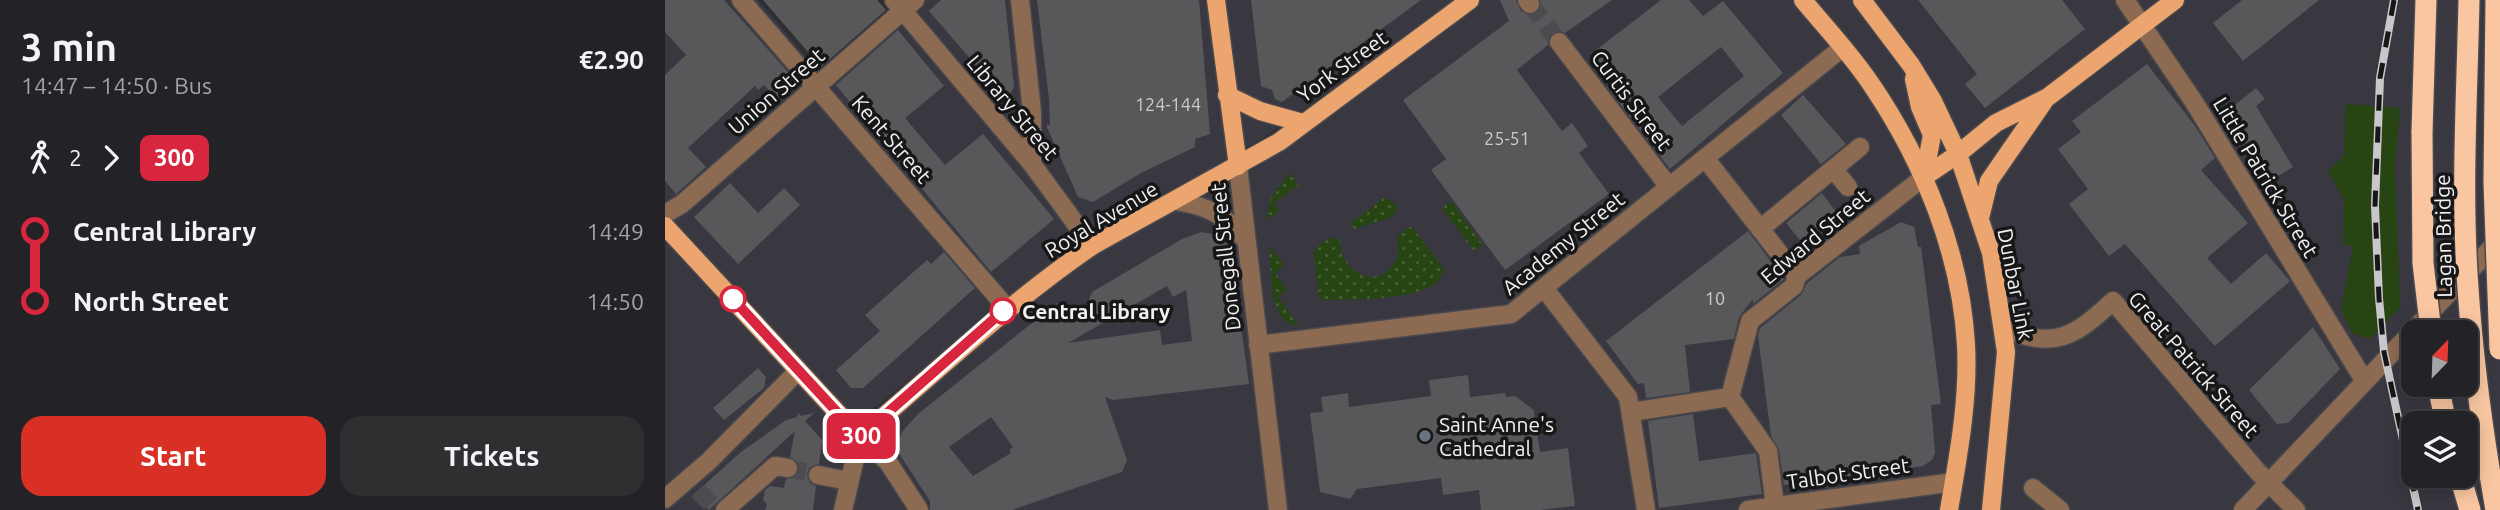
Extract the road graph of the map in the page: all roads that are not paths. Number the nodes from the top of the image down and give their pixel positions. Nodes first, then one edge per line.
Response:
1 (741, 0) edge
2 (1020, 0) edge
3 (1216, 0) edge
4 (1470, 0) edge
5 (1803, 0) edge
6 (1862, 0) edge
7 (2125, 0) edge
8 (2175, 0) edge
9 (2426, 0) edge
10 (2469, 0) edge
11 (2496, 0) edge
12 (904, 3) edge
13 (2144, 25) junction
14 (1559, 42) tunnel mouth
15 (1842, 48) junction
16 (1911, 65) junction
17 (816, 86) junction
18 (1227, 95) junction
19 (2047, 97) junction
20 (1303, 123) junction
21 (1860, 147) dead end
22 (1958, 154) junction
23 (1705, 158) junction
24 (1032, 164) junction
25 (1238, 166) junction
26 (1833, 170) junction
27 (1924, 177) junction
28 (1669, 187) junction
29 (1848, 187) dead end
30 (1176, 201) junction
31 (665, 215) edge
32 (1980, 218) junction
33 (665, 226) edge
34 (1760, 229) junction
35 (1245, 239) junction
36 (2500, 239) edge
37 (1091, 246) junction
38 (1797, 276) junction
39 (1543, 288) junction
40 (1007, 308) junction
41 (2430, 320) edge
42 (2003, 328) junction
43 (1258, 345) junction
44 (2500, 349) edge
45 (797, 372) junction
46 (2364, 380) junction
47 (1730, 397) junction
48 (1631, 412) junction
49 (860, 437) junction
50 (788, 468) tunnel mouth
51 (818, 475) tunnel mouth
52 (848, 481) junction
53 (1954, 482) junction
54 (2269, 482) junction
55 (2033, 488) dead end
56 (2464, 488) edge
57 (665, 499) edge
58 (1875, 501) edge
59 (1775, 506) junction
60 (718, 509) edge
61 (843, 510) edge
62 (919, 510) edge
63 (1278, 510) edge
64 (1646, 510) edge
65 (1748, 510) edge
66 (1949, 510) edge
67 (1991, 510) edge
68 (2060, 510) edge
69 (2243, 510) edge
70 (2296, 510) edge
71 (2470, 510) edge
72 (2496, 510) edge

1 - 17 street, Kent Street
2 - 24 street
3 - 18 main road, Donegall Street
4 - 20 main road, York Street
5 - 15 main road
6 - 16 main road
7 - 13 street, Little Patrick Street
8 - 13 main road
9 - 41 highway, bridge
10 - 72 highway, Lagan Bridge, bridge
11 - 44 highway, bridge
12 - 17 street, Union Street
12 - 24 street, Library Street
13 - 19 main road
13 - 46 street, Little Patrick Street
14 - 28 street, Curtis Street
15 - 23 street, Academy Street
15 - 27 main road
16 - 22 main road
16 - 27 main road
17 - 31 street, Union Street
17 - 40 street, Kent Street
18 - 20 main road
18 - 25 main road, Donegall Street
19 - 22 main road
19 - 32 main road
20 - 25 main road, York Street
21 - 26 street
22 - 27 main road
22 - 32 main road, Dunbar Link
23 - 28 street, Academy Street
23 - 34 street
24 - 37 street, Library Street
25 - 30 main road, Royal Avenue
25 - 35 street, Donegall Street
26 - 29 street
26 - 34 street
27 - 38 street, Edward Street
27 - 53 main road
28 - 39 street, Academy Street
30 - 35 street
30 - 37 main road, Royal Avenue
32 - 42 main road, Dunbar Link
33 - 45 main road
34 - 38 street
35 - 43 street, Donegall Street
36 - 46 street
37 - 40 main road, Royal Avenue
38 - 47 street, Edward Street
39 - 43 street, Academy Street
39 - 48 street
40 - 49 main road, Royal Avenue
42 - 54 street, Great Patrick Street
42 - 67 main road, Dunbar Link
43 - 63 street, Donegall Street
45 - 49 main road
45 - 57 street
46 - 54 street
47 - 48 street
47 - 59 street
48 - 64 street
49 - 52 street
49 - 62 street
50 - 60 street
51 - 52 street
52 - 61 street
53 - 58 street, Talbot Street
53 - 66 main road
54 - 69 street
54 - 70 street, Great Patrick Street
55 - 68 street
56 - 71 highway
58 - 59 street, Talbot Street
59 - 65 street, Talbot Street

